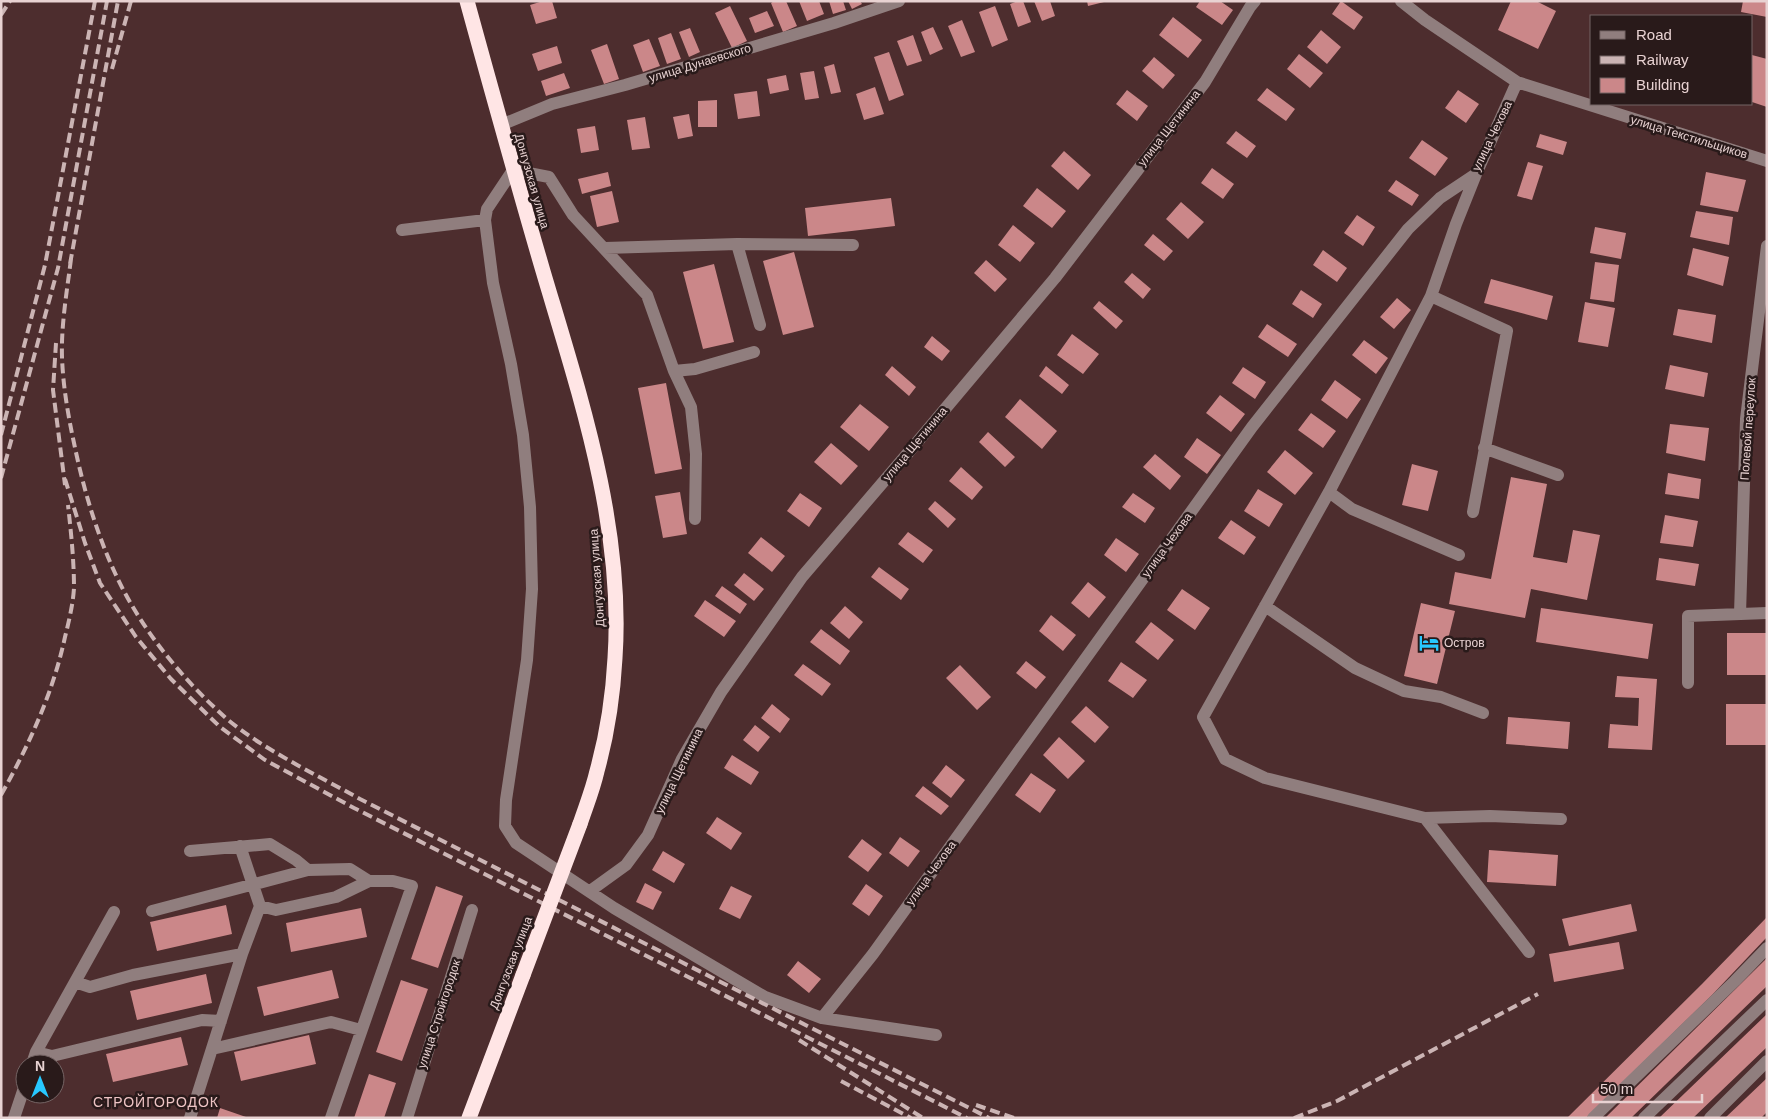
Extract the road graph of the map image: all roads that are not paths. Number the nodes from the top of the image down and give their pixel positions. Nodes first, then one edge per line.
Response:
1 (467, 1) edge
2 (899, 1) edge
3 (1401, 1) edge
4 (1249, 3) edge
5 (1518, 82) junction
6 (1590, 105) edge
7 (1590, 105) edge
8 (501, 125) junction
9 (1767, 161) edge
10 (513, 170) junction
11 (1476, 174) junction
12 (485, 220) junction
13 (402, 230) dead end
14 (737, 244) junction
15 (853, 246) dead end
16 (1767, 246) edge
17 (604, 248) junction
18 (1431, 296) junction
19 (760, 326) dead end
20 (754, 352) dead end
21 (674, 371) junction
22 (1484, 448) junction
23 (1558, 475) dead end
24 (1329, 492) junction
25 (1473, 512) dead end
26 (695, 519) dead end
27 (1459, 555) dead end
28 (1265, 606) junction
29 (1740, 614) junction
30 (1767, 614) edge
31 (1688, 683) dead end
32 (1483, 714) dead end
33 (1425, 818) junction
34 (1561, 819) dead end
35 (240, 846) junction
36 (190, 851) dead end
37 (308, 870) junction
38 (369, 881) junction
39 (253, 884) junction
40 (590, 891) junction
41 (260, 906) junction
42 (472, 910) dead end
43 (152, 911) dead end
44 (114, 912) dead end
45 (1767, 948) edge
46 (1529, 952) dead end
47 (242, 954) junction
48 (75, 982) junction
49 (1767, 1000) edge
50 (822, 1018) junction
51 (221, 1021) junction
52 (361, 1030) junction
53 (936, 1035) dead end
54 (212, 1049) junction
55 (36, 1054) edge
56 (60, 1054) edge
57 (1767, 1061) edge
58 (19, 1104) edge
59 (15, 1117) edge
60 (190, 1118) edge
61 (331, 1118) edge
62 (407, 1118) edge
63 (469, 1118) edge
64 (1593, 1118) edge
65 (1644, 1118) edge
66 (1710, 1118) edge

1 - 8 highway, Донгузская улица
2 - 8 street, улица Дунаевского
3 - 5 street, улица Текстильщиков
4 - 40 street, улица Щетинина
5 - 7 street, улица Текстильщиков
5 - 11 street, улица Чехова
6 - 9 street, улица Текстильщиков
8 - 10 highway, Донгузская улица
10 - 12 street
10 - 17 street
10 - 63 highway, Донгузская улица, bridge
11 - 18 street
11 - 50 street, улица Чехова
12 - 13 street
12 - 40 street
14 - 15 street
14 - 17 street
14 - 19 street
16 - 29 street, Полевой переулок
17 - 21 street
18 - 22 street
18 - 24 street
20 - 21 street
21 - 26 street
22 - 23 street
22 - 25 street
24 - 27 street
24 - 28 street
28 - 32 street
28 - 33 street
29 - 30 street
29 - 31 street
33 - 34 street
33 - 46 street
35 - 36 street
35 - 37 street
35 - 39 street
37 - 38 street
37 - 39 street
38 - 41 street
38 - 52 street
39 - 41 street
39 - 43 street
40 - 50 street
41 - 47 street
42 - 62 street, улица Стройгородок
44 - 48 street
45 - 64 street
47 - 48 street
47 - 51 street
48 - 55 street
49 - 65 street
50 - 53 street
51 - 54 street
51 - 56 street
52 - 54 street
52 - 61 street
54 - 60 street
57 - 66 street
58 - 59 street

